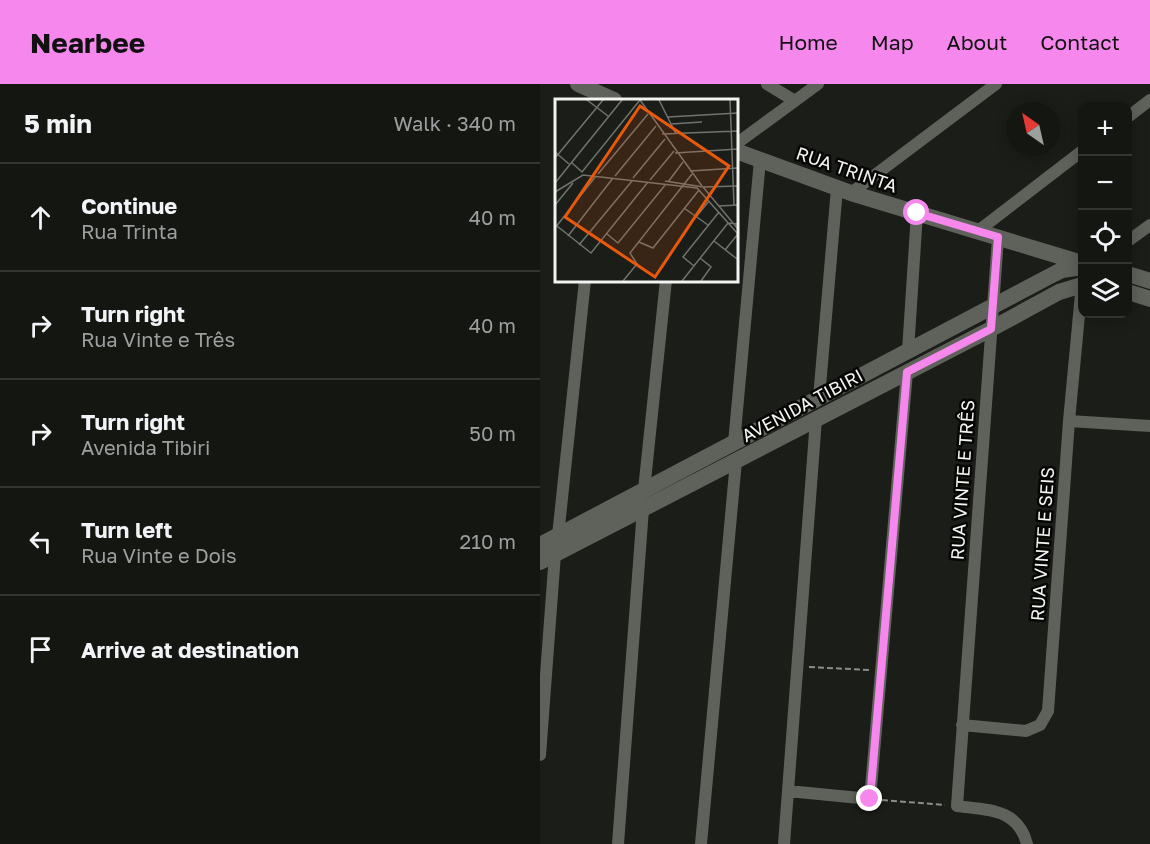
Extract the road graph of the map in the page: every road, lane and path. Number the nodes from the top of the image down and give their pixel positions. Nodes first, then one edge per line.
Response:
1 (578, 84) edge
2 (767, 84) edge
3 (818, 84) edge
4 (996, 84) edge
5 (605, 98) edge
6 (1150, 100) edge
7 (795, 101) junction
8 (1132, 114) edge
9 (738, 143) edge
10 (738, 152) edge
11 (1078, 155) edge
12 (760, 160) junction
13 (844, 190) junction
14 (917, 213) junction
15 (1150, 225) edge
16 (978, 231) junction
17 (998, 237) junction
18 (1132, 238) edge
19 (1080, 264) edge
20 (1078, 266) edge
21 (1132, 275) edge
22 (1150, 281) edge
23 (585, 282) edge
24 (666, 282) edge
25 (1078, 285) edge
26 (1132, 293) edge
27 (1150, 299) edge
28 (992, 307) junction
29 (1079, 318) edge
30 (991, 329) junction
31 (908, 351) junction
32 (907, 372) junction
33 (819, 398) junction
34 (816, 419) junction
35 (1069, 421) junction
36 (1150, 426) edge
37 (734, 443) junction
38 (736, 461) junction
39 (702, 469) junction
40 (644, 490) junction
41 (643, 509) junction
42 (558, 536) junction
43 (540, 545) edge
44 (555, 554) junction
45 (540, 562) edge
46 (797, 667) junction
47 (881, 670) junction
48 (962, 725) junction
49 (540, 755) edge
50 (788, 791) junction
51 (870, 799) junction
52 (957, 806) junction
53 (618, 844) edge
54 (700, 844) edge
55 (784, 844) edge
56 (1027, 844) edge

1 - 5 main road
2 - 7 street
3 - 7 street
4 - 13 street
6 - 8 street
7 - 9 street
10 - 12 main road, RUA TRINTA
11 - 16 street
12 - 13 main road, RUA TRINTA
12 - 37 street
13 - 14 main road, RUA TRINTA
13 - 33 street
14 - 16 main road, RUA TRINTA
14 - 31 street
15 - 18 street
16 - 17 main road, RUA TRINTA
17 - 19 main road, RUA TRINTA
17 - 28 street, RUA VINTE E TRÊS
20 - 28 main road, AVENIDA TIBIRI
21 - 22 main road
23 - 42 street
24 - 40 street
25 - 30 main road, AVENIDA TIBIRI
26 - 27 main road
28 - 30 street, RUA VINTE E TRÊS
28 - 31 main road, AVENIDA TIBIRI
29 - 35 street, RUA VINTE E SEIS
30 - 32 main road, AVENIDA TIBIRI
30 - 48 street, RUA VINTE E TRÊS
31 - 33 main road, AVENIDA TIBIRI
32 - 34 main road, AVENIDA TIBIRI
32 - 47 street
33 - 37 main road, AVENIDA TIBIRI
34 - 38 main road, AVENIDA TIBIRI
34 - 46 street
35 - 36 street
35 - 48 street, RUA VINTE E SEIS
37 - 39 main road, AVENIDA TIBIRI
38 - 39 main road, AVENIDA TIBIRI
38 - 54 street
39 - 40 main road, AVENIDA TIBIRI
39 - 41 main road, AVENIDA TIBIRI
40 - 42 main road, AVENIDA TIBIRI
41 - 44 main road, AVENIDA TIBIRI
41 - 53 street
42 - 43 main road, AVENIDA TIBIRI
44 - 45 main road, AVENIDA TIBIRI
44 - 49 street
46 - 47 path
46 - 50 street
47 - 51 street
48 - 52 street, RUA VINTE E TRÊS
50 - 51 street
50 - 55 street
51 - 52 path
52 - 56 street

